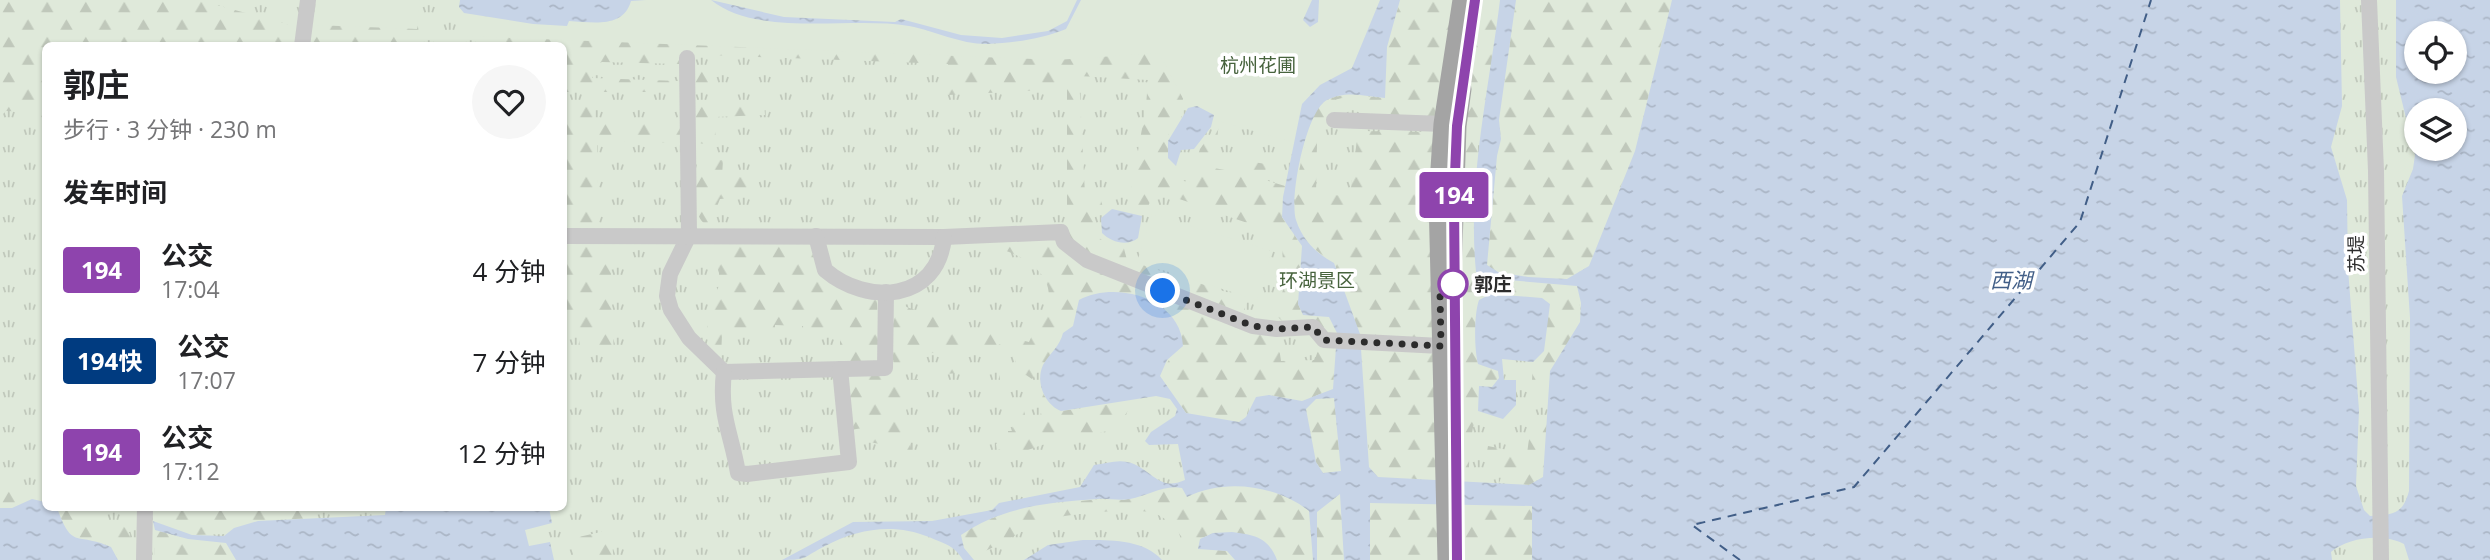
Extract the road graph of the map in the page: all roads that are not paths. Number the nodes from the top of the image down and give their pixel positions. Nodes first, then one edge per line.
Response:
1 (308, 0) edge
2 (1462, 0) edge
3 (1475, 0) edge
4 (2370, 0) edge
5 (303, 42) edge
6 (687, 58) dead end
7 (1334, 120) dead end
8 (1443, 124) junction
9 (689, 235) junction
10 (567, 236) edge
11 (816, 236) junction
12 (944, 237) junction
13 (886, 292) junction
14 (1441, 346) junction
15 (840, 369) junction
16 (724, 372) junction
17 (1451, 470) junction
18 (145, 511) edge
19 (1452, 527) junction
20 (2381, 552) edge
21 (144, 560) edge
22 (1447, 560) edge
23 (1457, 560) edge

1 - 5 street
2 - 8 main road
3 - 17 main road
4 - 20 street, 苏堤
6 - 9 street
7 - 8 street
8 - 14 main road
9 - 10 street
9 - 11 street
9 - 16 street
11 - 12 street
11 - 13 street
12 - 13 street
12 - 14 street
13 - 15 street
14 - 17 main road
15 - 16 street
15 - 16 street
17 - 19 main road
18 - 21 street
19 - 22 main road
19 - 23 main road

